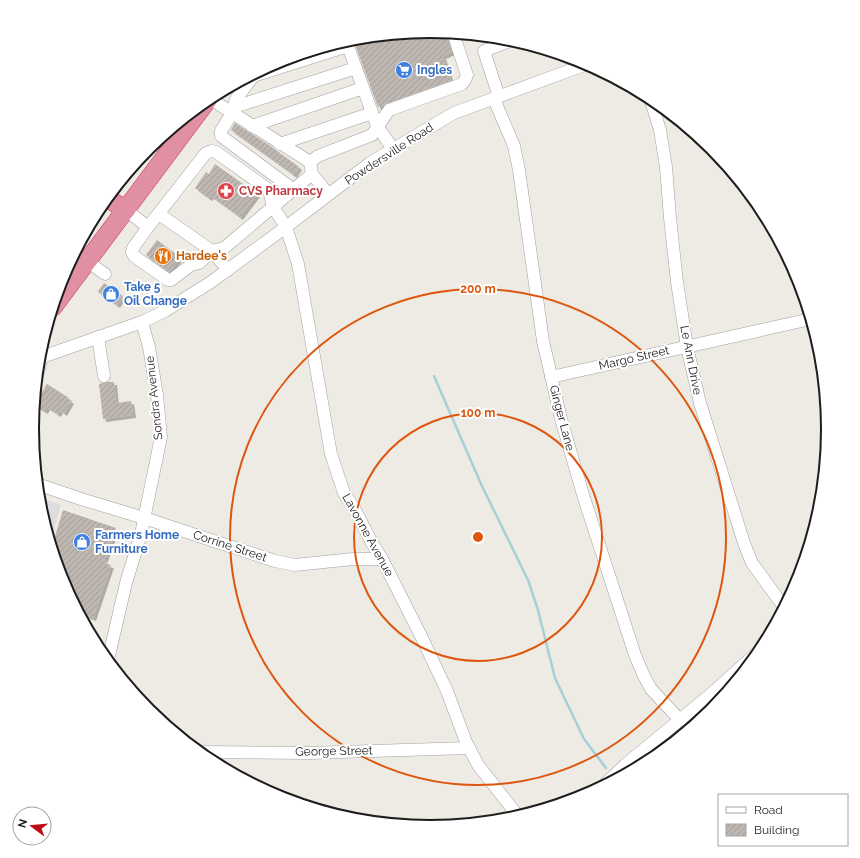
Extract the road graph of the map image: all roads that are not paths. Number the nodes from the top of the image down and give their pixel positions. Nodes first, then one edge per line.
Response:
1 (454, 39) edge
2 (500, 45) edge
3 (348, 47) edge
4 (578, 67) edge
5 (356, 68) junction
6 (248, 83) edge
7 (363, 88) junction
8 (496, 98) junction
9 (217, 102) edge
10 (653, 108) edge
11 (233, 110) junction
12 (372, 113) junction
13 (195, 117) edge
14 (252, 126) junction
15 (377, 126) junction
16 (280, 144) junction
17 (393, 149) junction
18 (311, 168) junction
19 (294, 190) junction
20 (328, 194) junction
21 (113, 201) edge
22 (273, 207) junction
23 (126, 210) junction
24 (159, 214) junction
25 (148, 227) junction
26 (286, 227) junction
27 (212, 251) junction
28 (82, 256) edge
29 (228, 270) junction
30 (104, 274) dead end
31 (68, 281) edge
32 (806, 321) edge
33 (142, 322) junction
34 (98, 337) junction
35 (687, 347) junction
36 (47, 353) edge
37 (104, 376) dead end
38 (551, 377) junction
39 (43, 486) edge
40 (144, 518) junction
41 (382, 559) junction
42 (781, 603) edge
43 (110, 653) edge
44 (737, 670) edge
45 (680, 720) junction
46 (469, 748) junction
47 (210, 752) edge
48 (619, 771) edge
49 (514, 810) edge

1 - 15 street
2 - 8 street, Ginger Lane
3 - 5 street
4 - 8 street, Powdersville Road
5 - 7 street
5 - 11 street
6 - 11 street
7 - 12 street
7 - 14 street
8 - 17 street, Powdersville Road
8 - 38 street, Ginger Lane
9 - 11 street
10 - 35 street, Le Ann Drive
11 - 14 street
11 - 19 street
12 - 15 street
12 - 16 street
13 - 23 highway
14 - 16 street
15 - 17 street
15 - 18 street
16 - 18 street
17 - 20 street, Powdersville Road
18 - 19 street
18 - 20 street
19 - 22 street
20 - 26 street, Powdersville Road
21 - 23 highway
22 - 24 street, Lavonne Avenue
22 - 26 street, Lavonne Avenue
22 - 27 street
23 - 25 street
23 - 28 highway
24 - 25 street
24 - 27 street
25 - 27 street
26 - 29 street, Powdersville Road
26 - 41 street, Lavonne Avenue
27 - 29 street
28 - 30 street
28 - 31 highway
29 - 33 street, Powdersville Road
32 - 35 street, Margo Street
33 - 34 street, Powdersville Road
33 - 40 street, Sondra Avenue
34 - 36 street, Powdersville Road
34 - 37 street
35 - 38 street, Margo Street
35 - 42 street, Le Ann Drive
38 - 45 street, Ginger Lane
39 - 40 street, Corrine Street
40 - 41 street, Corrine Street
40 - 43 street, Sondra Avenue
41 - 46 street, Lavonne Avenue
44 - 45 street
45 - 48 street
46 - 47 street, George Street
46 - 49 street, Lavonne Avenue

